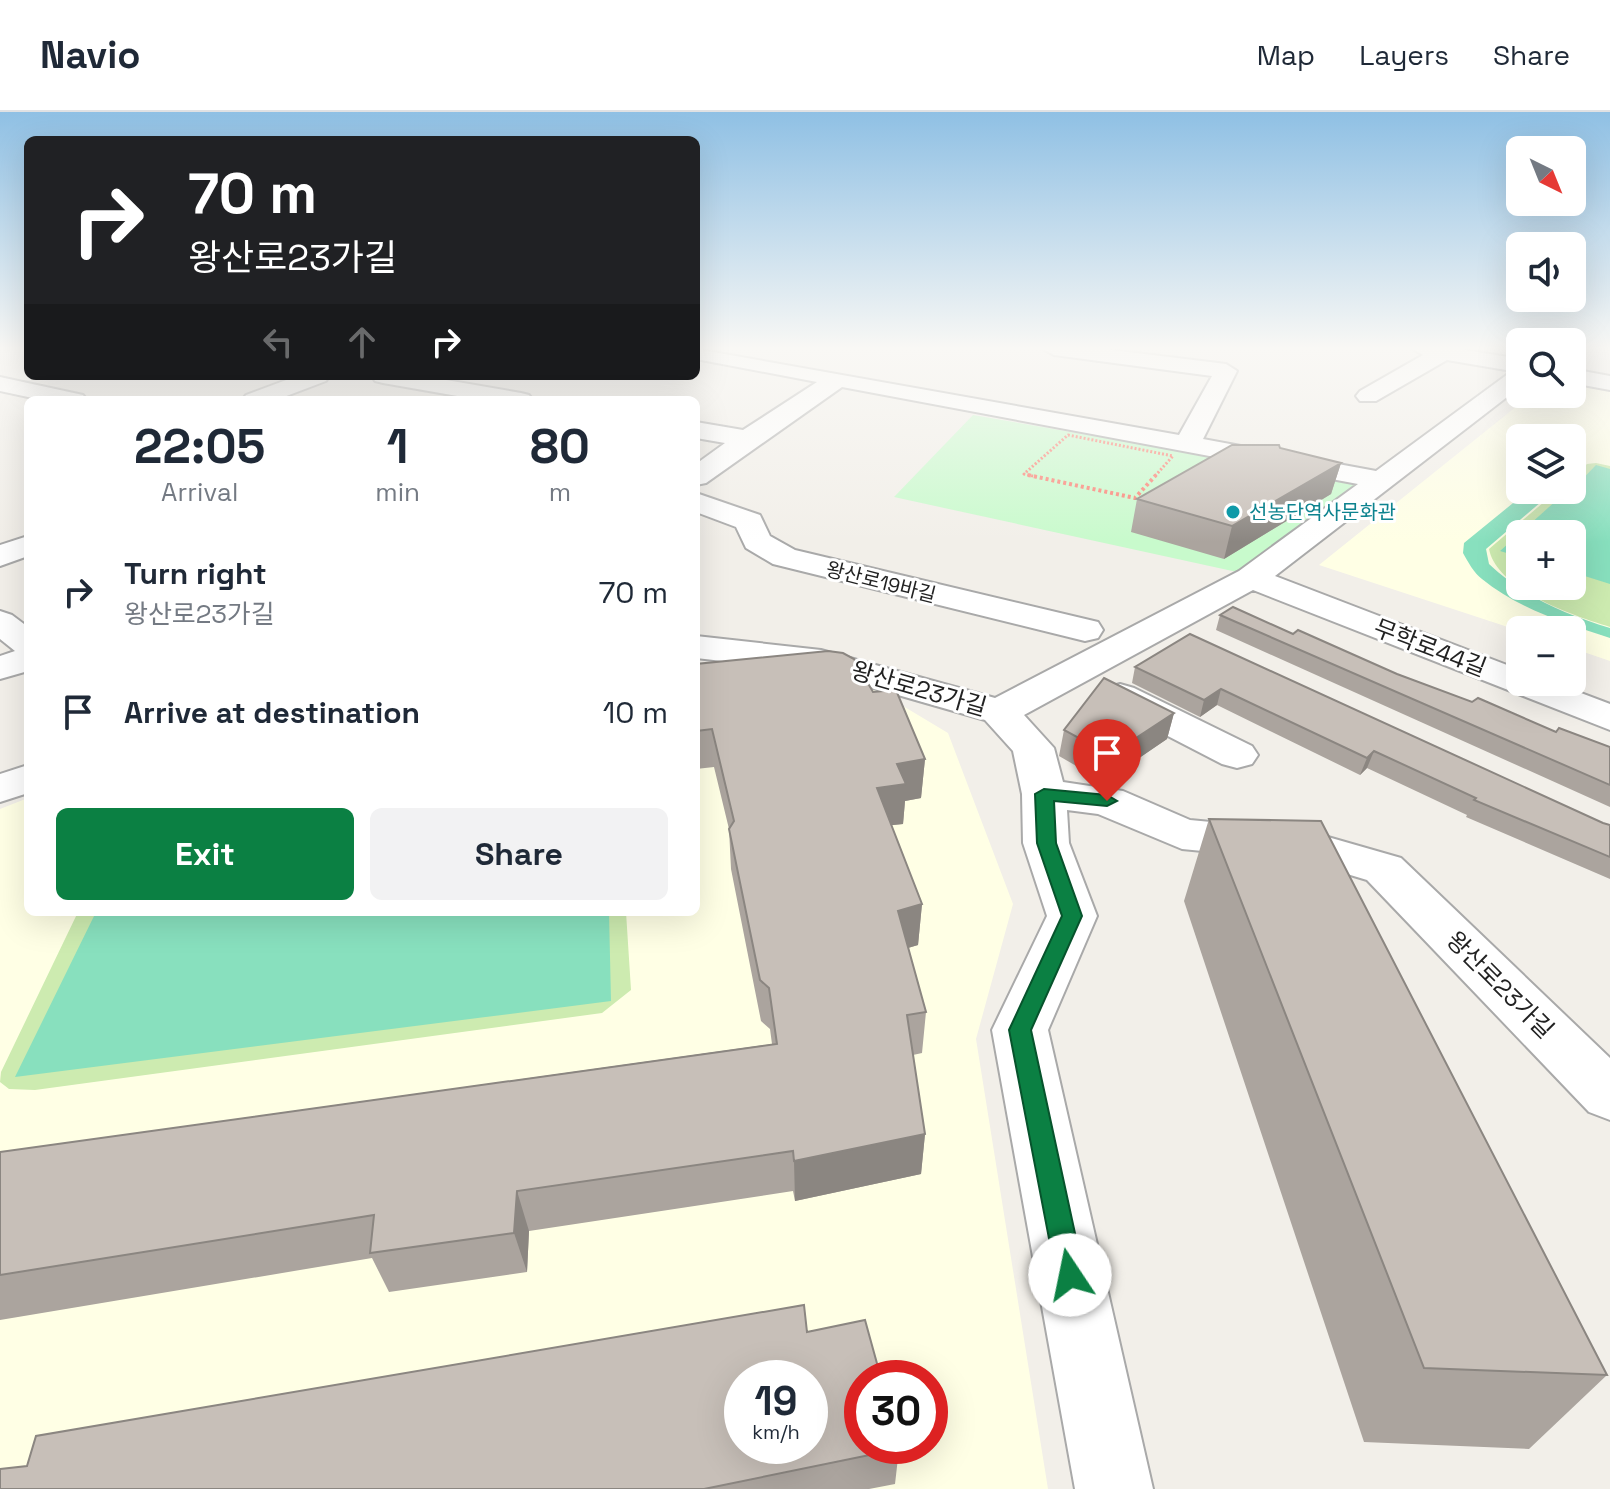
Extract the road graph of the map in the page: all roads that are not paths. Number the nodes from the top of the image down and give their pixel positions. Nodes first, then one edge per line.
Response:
1 (786, 413) edge
2 (1022, 413) edge
3 (1203, 413) edge
4 (1471, 413) edge
5 (700, 431) edge
6 (747, 439) junction
7 (1187, 444) junction
8 (700, 474) edge
9 (1382, 480) junction
10 (700, 503) edge
11 (24, 547) edge
12 (0, 556) edge
13 (1251, 578) junction
14 (0, 622) edge
15 (1163, 622) junction
16 (1085, 630) dead end
17 (24, 641) edge
18 (1206, 642) edge
19 (700, 647) edge
20 (24, 660) edge
21 (0, 668) edge
22 (1071, 671) junction
23 (999, 712) junction
24 (1610, 718) edge
25 (1237, 755) dead end
26 (24, 780) edge
27 (0, 789) edge
28 (1044, 794) junction
29 (1610, 1095) edge
30 (1114, 1489) edge

1 - 6 street
2 - 7 street
3 - 7 street
4 - 9 street
5 - 6 street
6 - 8 street
7 - 9 street
9 - 13 street
10 - 16 street, 왕산로19바길
11 - 12 street
13 - 15 street
13 - 24 street, 무학로44길
14 - 17 street
15 - 18 street
15 - 22 street
19 - 23 street, 왕산로23가길
20 - 21 street
22 - 23 street
22 - 25 street
23 - 28 street, 왕산로23가길
26 - 27 street
28 - 29 street, 왕산로23가길
28 - 30 street

